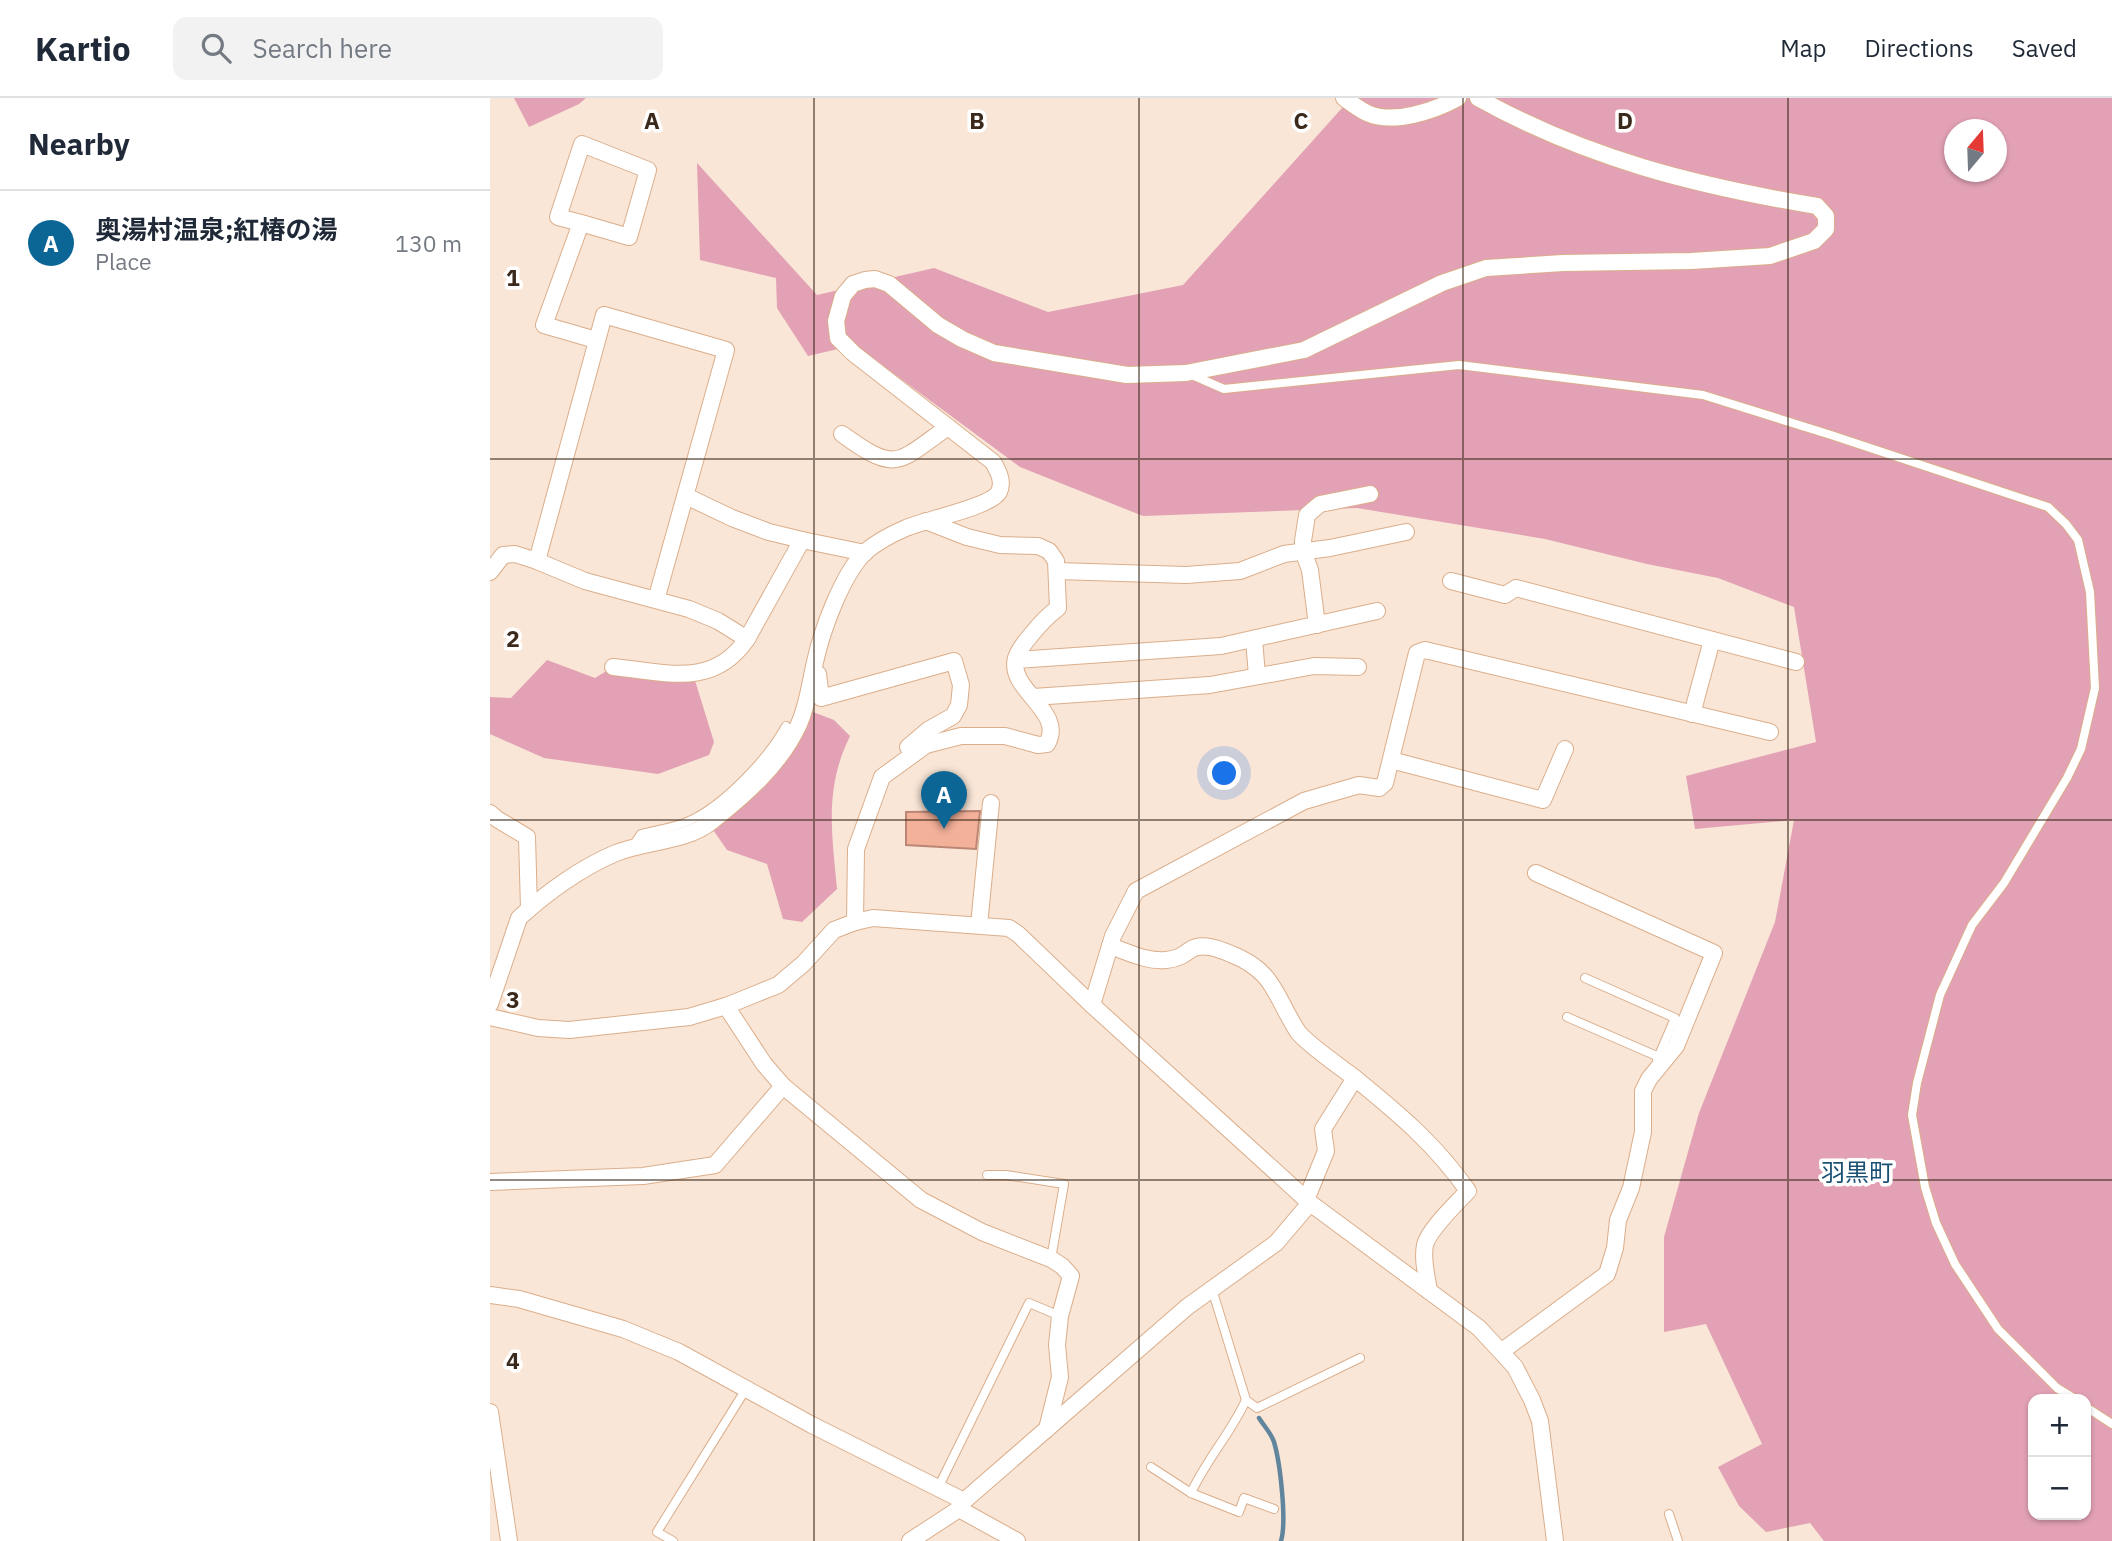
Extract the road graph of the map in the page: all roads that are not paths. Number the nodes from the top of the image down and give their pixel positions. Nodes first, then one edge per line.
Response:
1 (1344, 98) edge
2 (1458, 98) edge
3 (1478, 98) edge
4 (581, 223) junction
5 (596, 340) junction
6 (1186, 373) junction
7 (948, 427) junction
8 (842, 434) dead end
9 (1370, 494) dead end
10 (686, 496) junction
11 (926, 522) junction
12 (1406, 532) dead end
13 (802, 540) junction
14 (1303, 551) junction
15 (865, 553) junction
16 (537, 561) junction
17 (1057, 571) junction
18 (490, 572) edge
19 (1451, 581) dead end
20 (656, 600) junction
21 (1377, 611) dead end
22 (1317, 625) junction
23 (747, 639) junction
24 (1254, 639) junction
25 (1712, 640) junction
26 (1016, 660) junction
27 (815, 661) junction
28 (1796, 662) dead end
29 (613, 667) dead end
30 (1358, 667) dead end
31 (1257, 676) junction
32 (1033, 696) junction
33 (1692, 713) junction
34 (786, 726) dead end
35 (1770, 732) dead end
36 (1565, 749) dead end
37 (1391, 760) junction
38 (882, 777) junction
39 (990, 803) dead end
40 (490, 813) edge
41 (631, 849) junction
42 (1536, 873) dead end
43 (529, 908) junction
44 (855, 922) junction
45 (979, 925) junction
46 (1110, 946) junction
47 (1585, 978) dead end
48 (490, 1004) edge
49 (1092, 1005) junction
50 (726, 1006) junction
51 (490, 1017) edge
52 (1567, 1017) dead end
53 (1658, 1057) junction
54 (1355, 1078) junction
55 (1649, 1079) junction
56 (783, 1086) junction
57 (987, 1175) dead end
58 (490, 1182) edge
59 (1308, 1201) junction
60 (1051, 1259) junction
61 (1212, 1289) junction
62 (1429, 1291) junction
63 (490, 1295) edge
64 (1060, 1316) junction
65 (1503, 1351) junction
66 (1360, 1358) dead end
67 (746, 1389) junction
68 (2067, 1394) edge
69 (1245, 1400) junction
70 (2091, 1410) edge
71 (490, 1412) edge
72 (2112, 1424) edge
73 (1047, 1429) junction
74 (1151, 1467) dead end
75 (938, 1488) junction
76 (1191, 1493) junction
77 (962, 1505) junction
78 (1275, 1508) dead end
79 (1668, 1514) dead end
80 (509, 1541) edge
81 (673, 1541) edge
82 (910, 1541) edge
83 (1017, 1541) edge
84 (1555, 1541) edge
85 (1678, 1541) edge

1 - 2 street
3 - 6 street
4 - 4 street
4 - 5 street
5 - 10 street
5 - 16 street
6 - 7 street
6 - 68 lane
7 - 8 street
7 - 11 street
9 - 14 street
10 - 13 street
10 - 20 street
11 - 15 street
11 - 17 street
12 - 14 street
13 - 15 street
13 - 23 street
14 - 17 street
14 - 22 street
15 - 27 street
16 - 18 street
16 - 20 street
17 - 26 street
19 - 25 street
20 - 23 street
21 - 22 street
22 - 24 street
23 - 29 street
24 - 26 street
24 - 31 street
25 - 28 street
25 - 33 street
26 - 32 street
27 - 38 street
27 - 41 street
30 - 31 street
31 - 32 street
32 - 38 street
33 - 35 street
33 - 37 street
34 - 41 lane
36 - 37 street
37 - 46 street
38 - 44 street
39 - 45 street
40 - 43 street
41 - 43 street
42 - 55 street
43 - 48 street
44 - 45 street
44 - 50 street
45 - 49 street
46 - 49 street
46 - 54 street
47 - 53 lane
49 - 59 street
50 - 51 street
50 - 56 street
52 - 53 lane
53 - 55 lane
54 - 59 street
54 - 62 street
55 - 65 street
56 - 58 street
56 - 60 street
57 - 60 lane
59 - 61 street
59 - 62 street
60 - 64 street
61 - 69 lane
61 - 73 street
62 - 65 street
63 - 67 street
64 - 73 street
64 - 75 lane
65 - 84 street
66 - 69 lane
67 - 75 street
67 - 81 lane
69 - 76 lane
70 - 72 lane
71 - 80 street
73 - 77 street
74 - 76 lane
75 - 77 street
76 - 78 lane
77 - 82 street
77 - 83 street
79 - 85 lane

